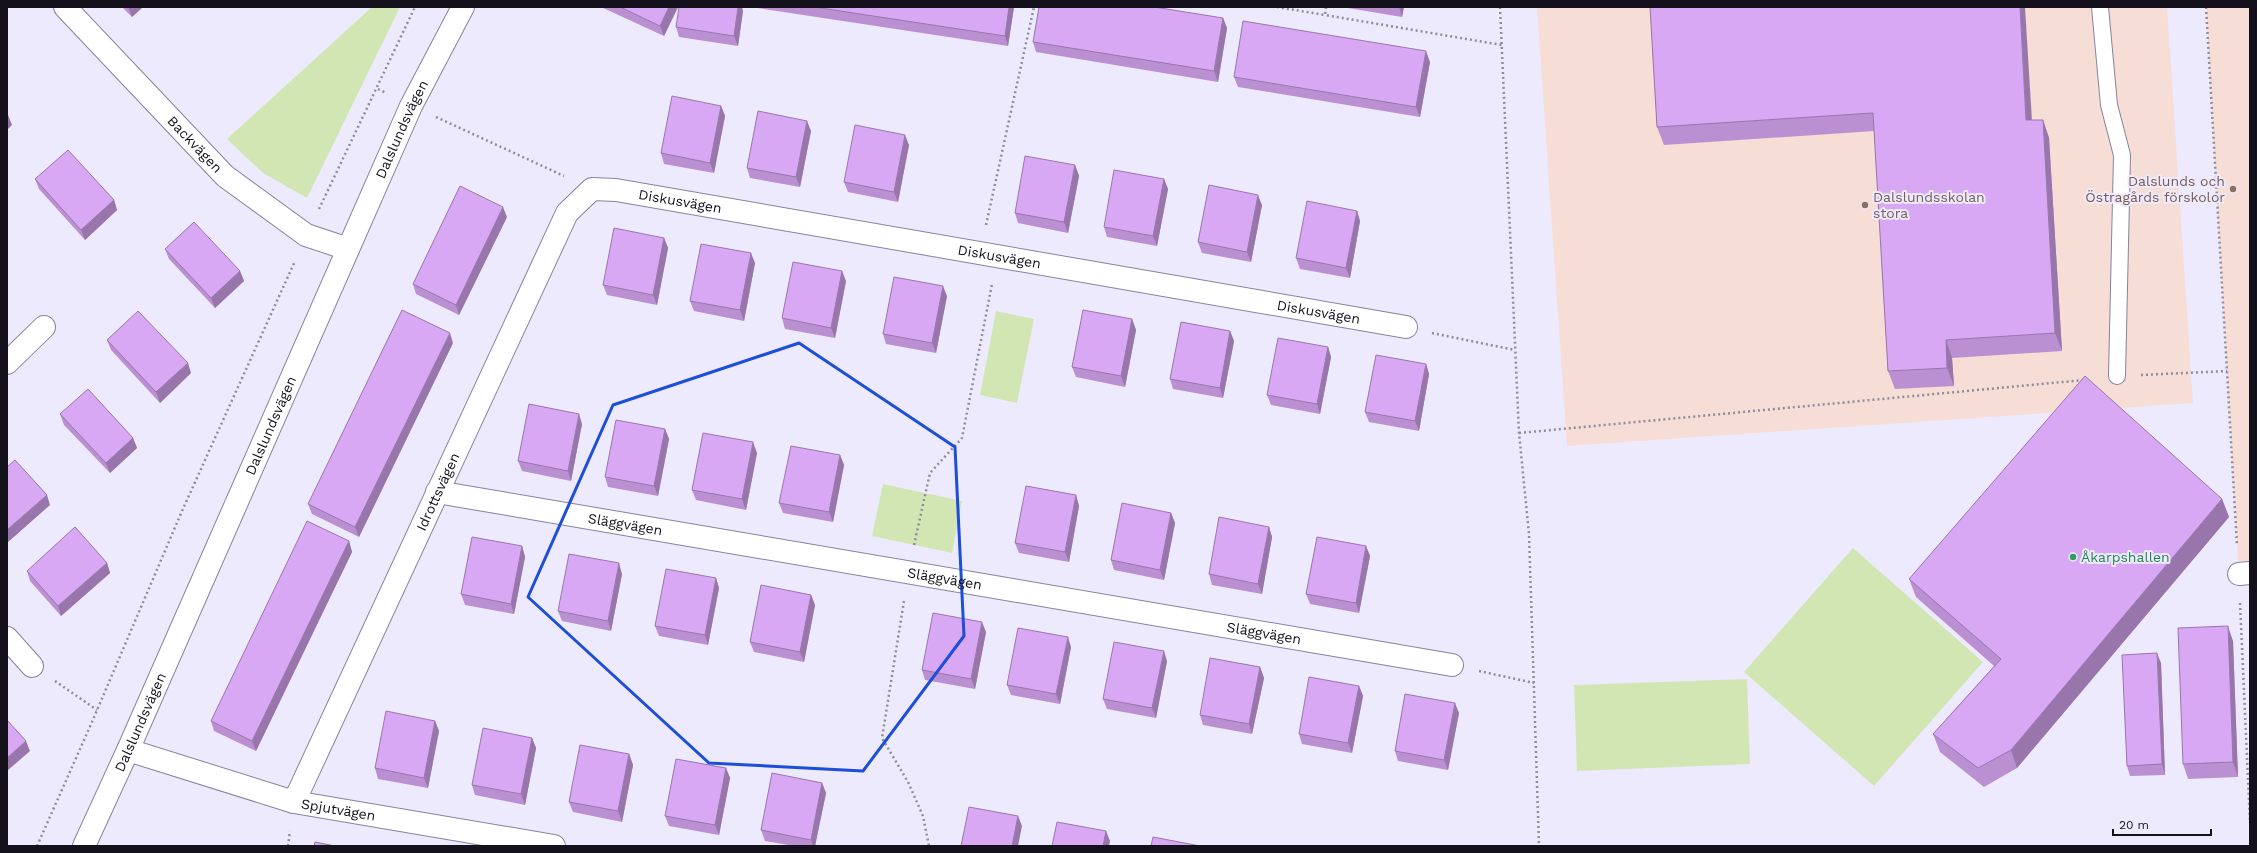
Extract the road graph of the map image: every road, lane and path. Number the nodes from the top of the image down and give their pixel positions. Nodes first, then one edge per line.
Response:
1 (65, 7) edge
2 (415, 7) edge
3 (463, 7) edge
4 (1034, 7) edge
5 (1276, 7) edge
6 (1326, 7) edge
7 (1500, 7) edge
8 (2100, 7) edge
9 (2206, 7) edge
10 (1325, 15) junction
11 (1502, 45) junction
12 (378, 89) junction
13 (411, 106) junction
14 (592, 189) junction
15 (306, 235) junction
16 (348, 248) junction
17 (979, 253) junction
18 (44, 327) dead end
19 (1406, 327) joint
20 (1515, 350) junction
21 (7, 362) edge
22 (2227, 371) junction
23 (2117, 376) junction
24 (1520, 433) junction
25 (437, 492) junction
26 (2244, 574) edge
27 (7, 638) edge
28 (1452, 665) joint
29 (32, 666) joint
30 (1534, 683) junction
31 (97, 710) junction
32 (128, 750) junction
33 (294, 802) junction
34 (2250, 823) edge
35 (37, 846) edge
36 (84, 846) edge
37 (554, 846) edge
38 (1539, 846) edge

1 - 15 street, Backvägen
2 - 12 path
3 - 13 street, Dalslundsvägen
4 - 17 path
5 - 10 path
6 - 10 path
7 - 11 path
8 - 23 lane
9 - 22 path
10 - 11 path
11 - 20 path
12 - 13 path
12 - 15 path
13 - 14 path
13 - 16 street, Dalslundsvägen
14 - 17 street, Diskusvägen
14 - 25 street, Idrottsvägen
15 - 16 street, Backvägen
15 - 31 path
16 - 32 street, Dalslundsvägen
17 - 19 street, Diskusvägen
18 - 21 street
19 - 20 path
20 - 24 path
22 - 23 path
22 - 26 path
23 - 24 path
24 - 30 path
25 - 28 street, Släggvägen
25 - 33 street, Idrottsvägen
26 - 34 path
27 - 29 street
28 - 30 path
29 - 31 path
30 - 38 path
31 - 35 path
32 - 33 street, Spjutvägen
32 - 36 street, Dalslundsvägen
33 - 37 street, Spjutvägen

